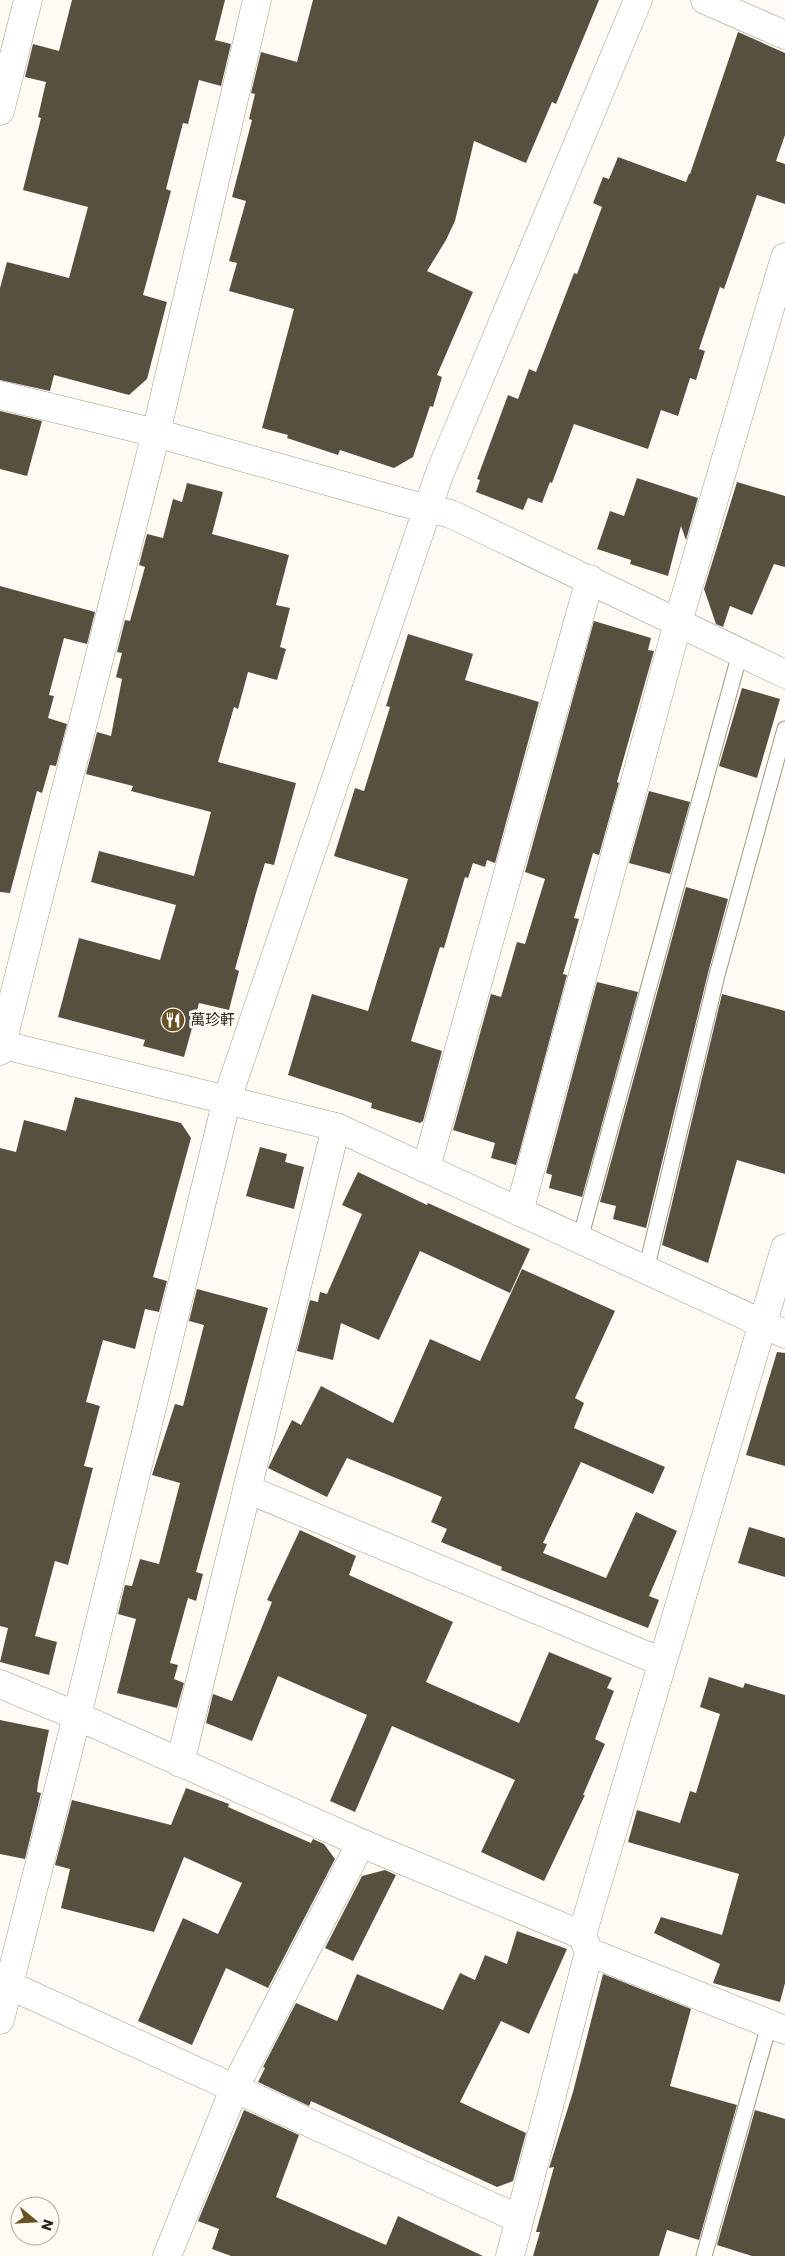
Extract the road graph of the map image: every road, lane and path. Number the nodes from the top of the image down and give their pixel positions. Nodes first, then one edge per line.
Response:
1 (28, 0) edge
2 (257, 0) edge
3 (638, 0) edge
4 (705, 0) edge
5 (785, 35) edge
6 (0, 111) edge
7 (785, 257) edge
8 (0, 395) edge
9 (156, 433) junction
10 (427, 508) junction
11 (590, 579) junction
12 (678, 622) junction
13 (740, 653) junction
14 (785, 674) edge
15 (785, 729) edge
16 (1, 1046) edge
17 (227, 1099) junction
18 (336, 1128) junction
19 (426, 1168) junction
20 (519, 1212) junction
21 (580, 1239) junction
22 (785, 1248) edge
23 (646, 1270) junction
24 (774, 1329) edge
25 (247, 1489) junction
26 (662, 1662) junction
27 (0, 1684) edge
28 (77, 1716) junction
29 (180, 1762) junction
30 (361, 1843) junction
31 (586, 1944) junction
32 (9, 1985) junction
33 (0, 2020) edge
34 (777, 2027) edge
35 (235, 2087) junction
36 (519, 2219) junction
37 (167, 2256) edge
38 (510, 2256) edge
39 (704, 2256) edge

1 - 6 street
2 - 9 street
3 - 10 street
4 - 5 street
7 - 12 street
8 - 9 street
9 - 10 street
9 - 16 street
10 - 11 street
10 - 17 street
11 - 12 street
11 - 19 street
12 - 13 street
12 - 20 street
13 - 14 street
13 - 21 lane
15 - 23 lane
16 - 17 street
17 - 18 street
17 - 28 street
18 - 19 street
18 - 25 street
19 - 20 street
20 - 21 street
21 - 23 street
22 - 24 street
23 - 24 street
24 - 26 street
25 - 26 street
25 - 29 street
26 - 31 street
27 - 28 street
28 - 29 street
28 - 32 street
29 - 30 street
30 - 31 street
30 - 35 street
31 - 34 street
31 - 36 street
32 - 33 street
32 - 35 street
34 - 39 lane
35 - 36 street
35 - 37 street
36 - 38 street

